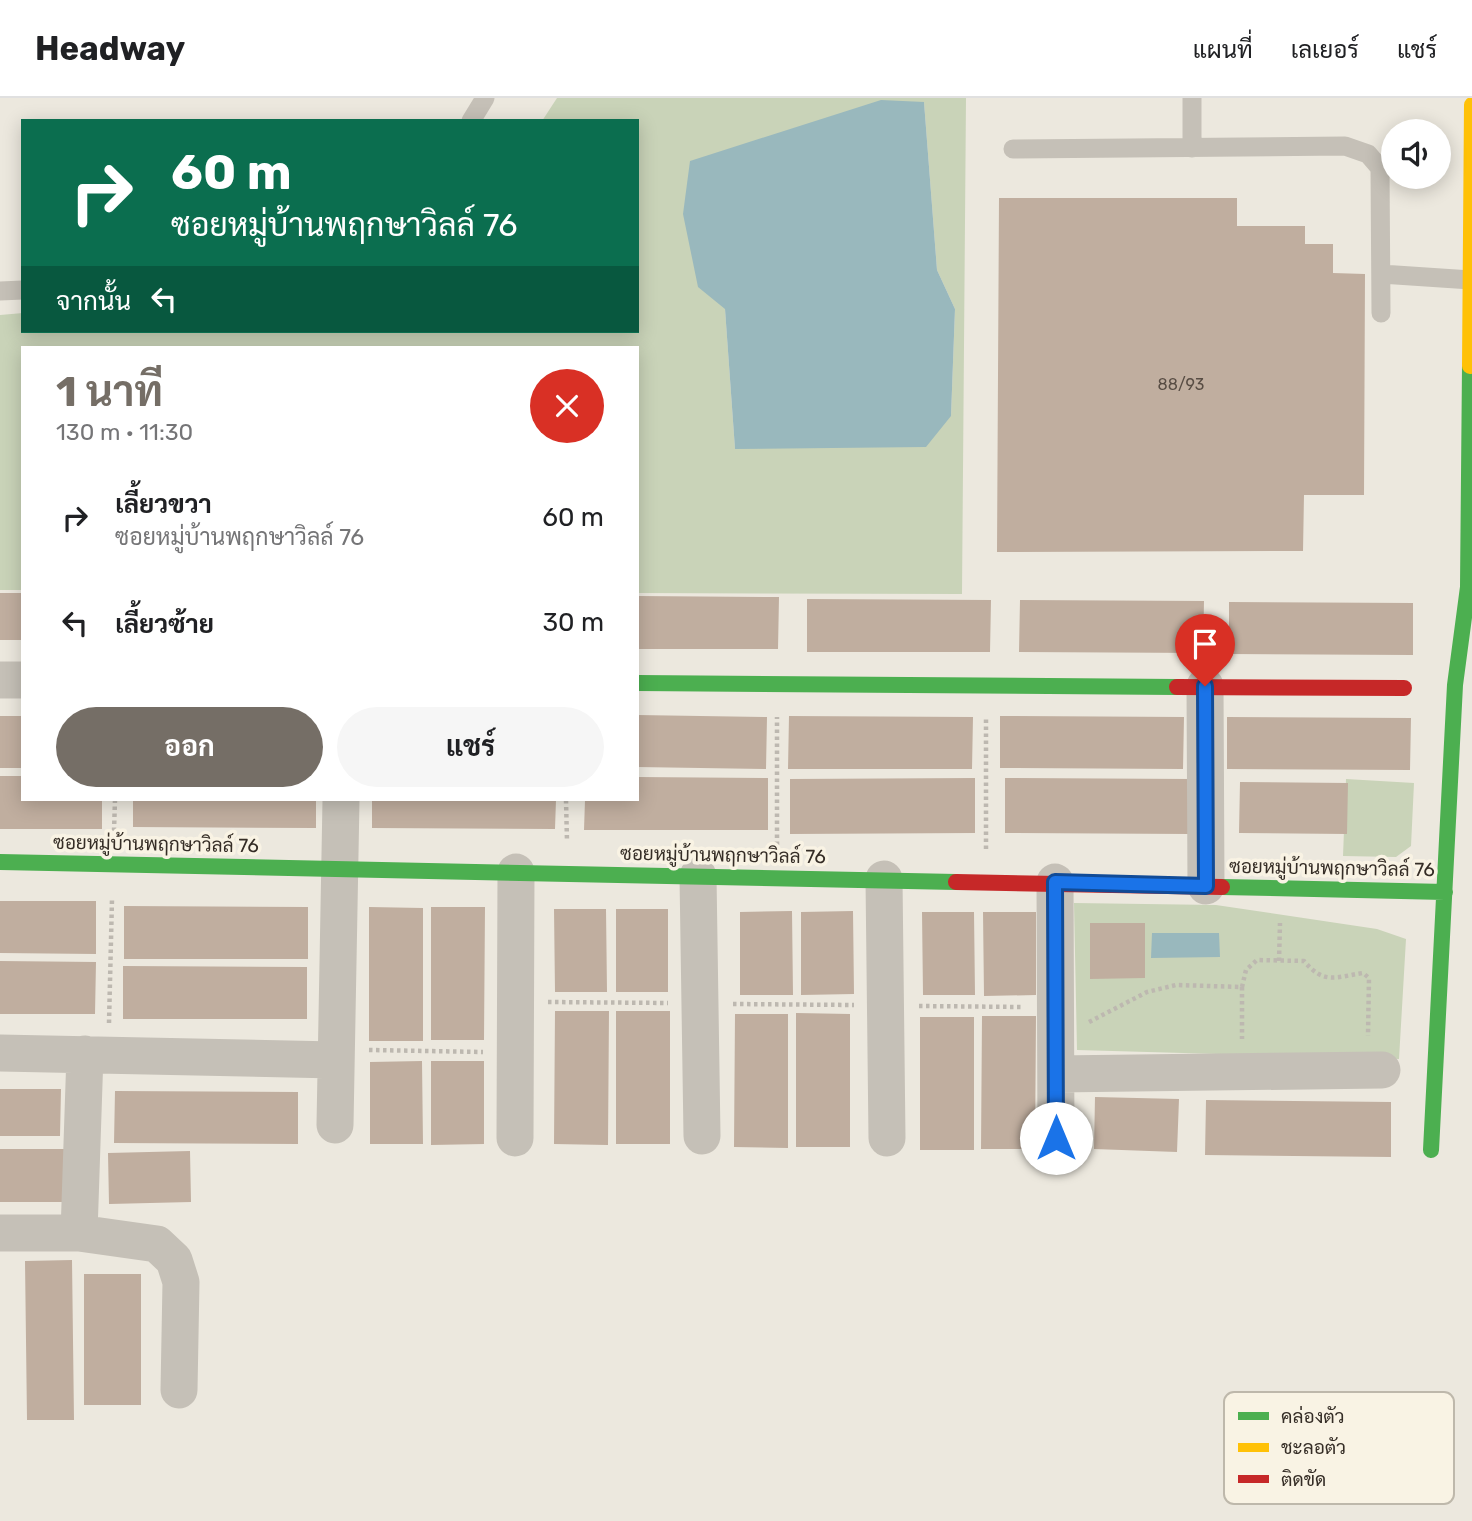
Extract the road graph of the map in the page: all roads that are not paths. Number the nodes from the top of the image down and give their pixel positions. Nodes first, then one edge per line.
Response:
1 (485, 98) edge
2 (1192, 98) edge
3 (1472, 105) edge
4 (472, 119) edge
5 (1192, 148) junction
6 (1013, 149) dead end
7 (1381, 274) junction
8 (1471, 280) edge
9 (21, 290) edge
10 (0, 291) edge
11 (1381, 313) dead end
12 (0, 680) edge
13 (21, 680) edge
14 (639, 683) edge
15 (1205, 686) junction
16 (1404, 688) dead end
17 (341, 801) edge
18 (0, 862) edge
19 (340, 868) junction
20 (516, 872) junction
21 (698, 876) junction
22 (884, 879) junction
23 (1055, 882) junction
24 (1206, 886) junction
25 (1445, 892) junction
26 (0, 1053) edge
27 (96, 1055) junction
28 (337, 1055) junction
29 (1374, 1070) road end
30 (1056, 1074) junction
31 (335, 1125) dead end
32 (702, 1136) dead end
33 (514, 1138) dead end
34 (887, 1138) dead end
35 (1056, 1138) dead end
36 (1431, 1150) dead end
37 (0, 1233) edge
38 (79, 1233) junction
39 (179, 1390) dead end

1 - 4 lane
2 - 5 lane
3 - 8 street
5 - 6 lane
5 - 7 lane
7 - 8 lane
7 - 11 lane
8 - 25 street
9 - 10 lane
12 - 13 street
14 - 15 street
15 - 16 street
15 - 24 street
17 - 19 street
18 - 19 street, ซอยหมู่บ้านพฤกษาวิลล์ 76
19 - 20 street, ซอยหมู่บ้านพฤกษาวิลล์ 76
19 - 28 street
20 - 21 street, ซอยหมู่บ้านพฤกษาวิลล์ 76
20 - 33 street
21 - 22 street, ซอยหมู่บ้านพฤกษาวิลล์ 76
21 - 32 street
22 - 23 street, ซอยหมู่บ้านพฤกษาวิลล์ 76
22 - 34 street
23 - 24 street, ซอยหมู่บ้านพฤกษาวิลล์ 76
23 - 30 street
24 - 25 street, ซอยหมู่บ้านพฤกษาวิลล์ 76
25 - 36 street
26 - 27 street
27 - 28 street
27 - 38 street
28 - 31 street
29 - 30 street
30 - 35 street
37 - 38 street
38 - 39 street

